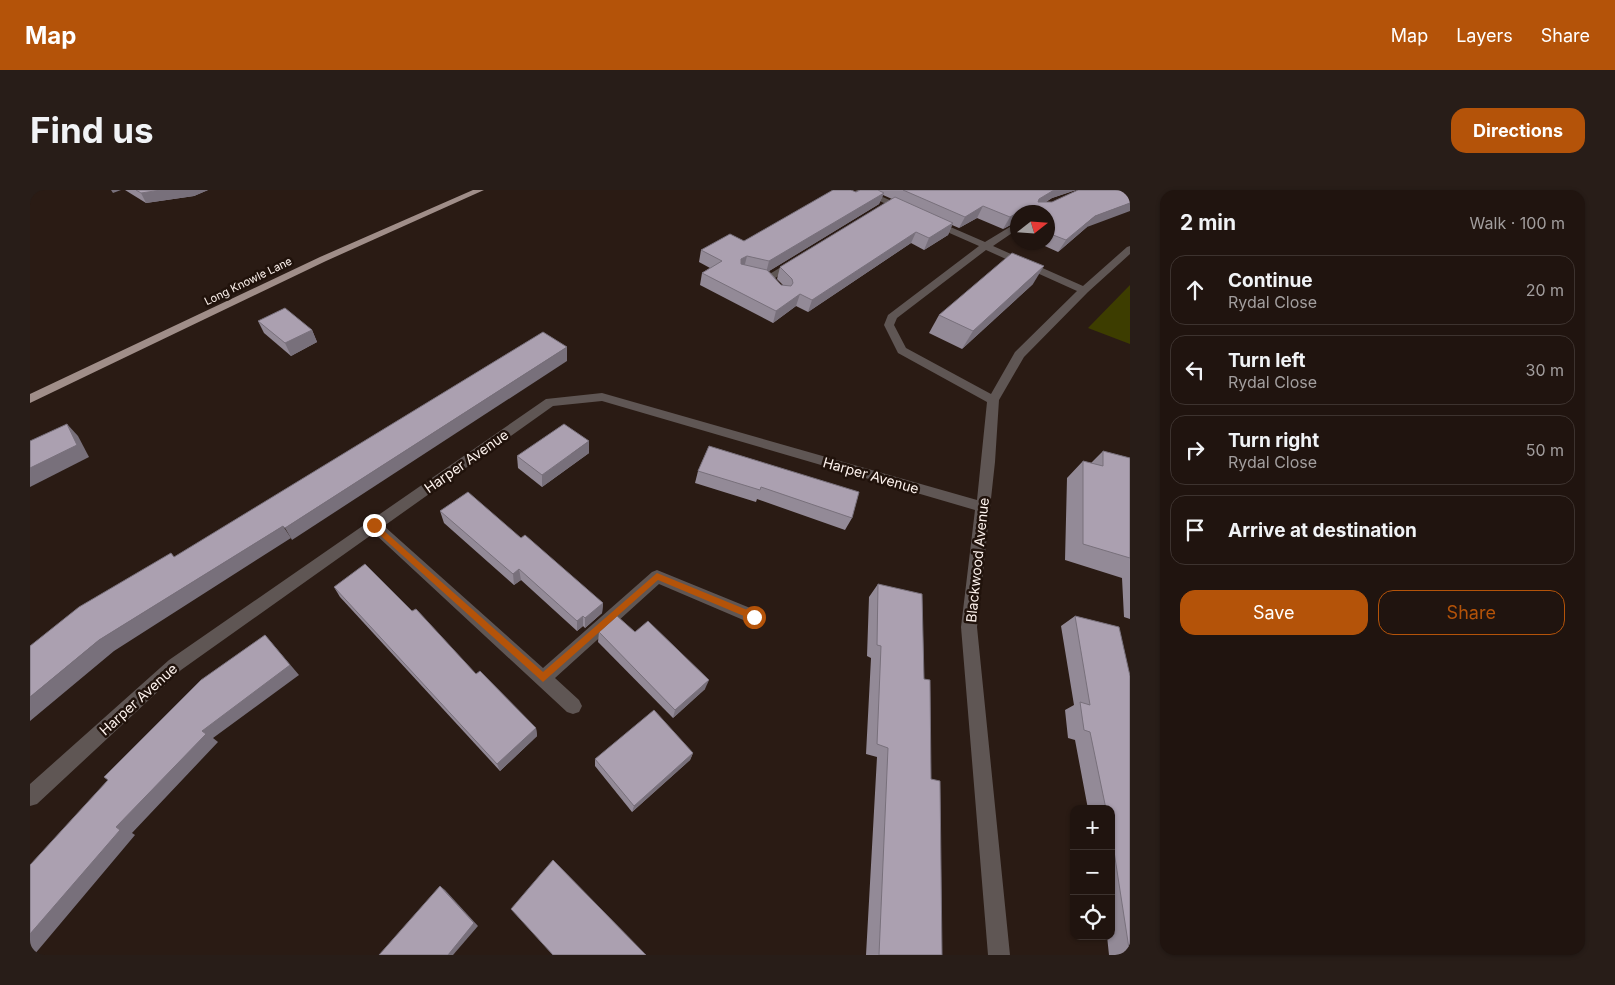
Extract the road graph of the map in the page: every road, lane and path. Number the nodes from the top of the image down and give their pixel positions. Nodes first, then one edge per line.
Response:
1 (480, 190) edge
2 (859, 190) edge
3 (1010, 230) edge
4 (984, 245) junction
5 (1130, 249) edge
6 (809, 253) edge
7 (778, 288) edge
8 (1084, 290) junction
9 (30, 399) edge
10 (993, 400) junction
11 (982, 507) junction
12 (374, 525) junction
13 (754, 617) dead end
14 (543, 678) junction
15 (574, 706) dead end
16 (30, 797) edge
17 (999, 955) edge

1 - 9 main road, Long Knowle Lane
2 - 4 street
3 - 4 street
4 - 8 street
4 - 10 street
5 - 8 street, Blackwood Avenue
6 - 7 street
8 - 10 street, Blackwood Avenue
10 - 11 street, Blackwood Avenue
11 - 12 street, Harper Avenue
11 - 17 street, Blackwood Avenue
12 - 14 street
12 - 16 street, Harper Avenue
13 - 14 street
14 - 15 street

